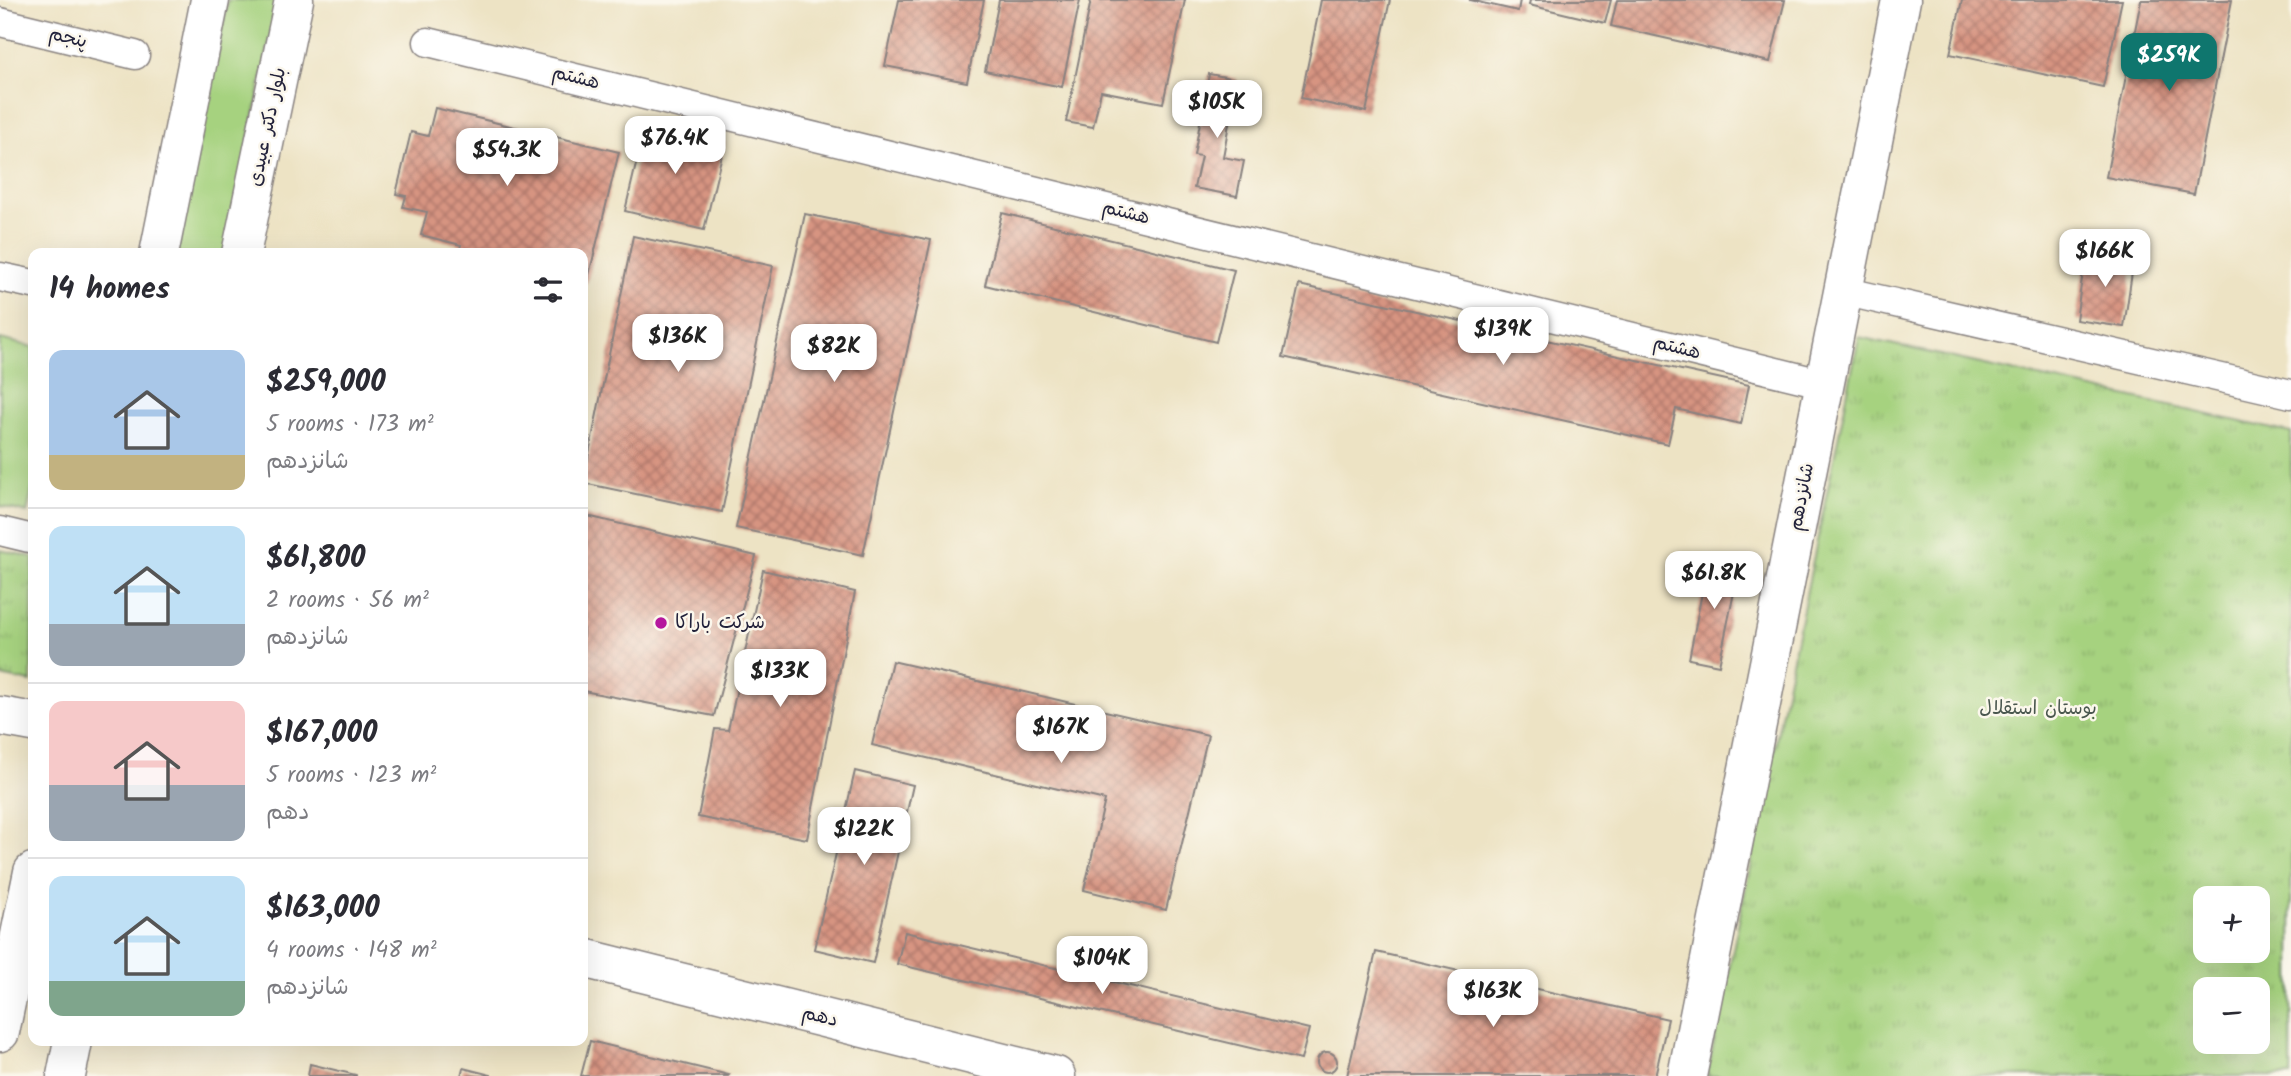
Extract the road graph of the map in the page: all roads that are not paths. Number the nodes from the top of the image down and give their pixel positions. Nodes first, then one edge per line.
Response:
1 (210, 0) edge
2 (294, 0) edge
3 (1901, 0) edge
4 (0, 22) edge
5 (428, 42) dead end
6 (135, 55) dead end
7 (160, 248) edge
8 (242, 248) edge
9 (0, 276) edge
10 (28, 283) edge
11 (1843, 292) junction
12 (1825, 384) junction
13 (2291, 394) edge
14 (0, 531) edge
15 (28, 538) edge
16 (0, 716) edge
17 (28, 721) edge
18 (28, 890) edge
19 (588, 959) edge
20 (6, 970) edge
21 (0, 1032) edge
22 (72, 1046) edge
23 (66, 1076) edge
24 (1056, 1076) edge
25 (1687, 1076) edge

1 - 7 street
2 - 8 street, بلوار دکتر عبیدی
3 - 11 street, شانزدهم
4 - 6 street, پنجم
5 - 12 street, هشتم
9 - 10 street
11 - 12 street, شانزدهم
11 - 13 street
12 - 25 street, شانزدهم
14 - 15 street
16 - 17 street
18 - 20 street
19 - 24 street, دهم
20 - 21 street
22 - 23 street

